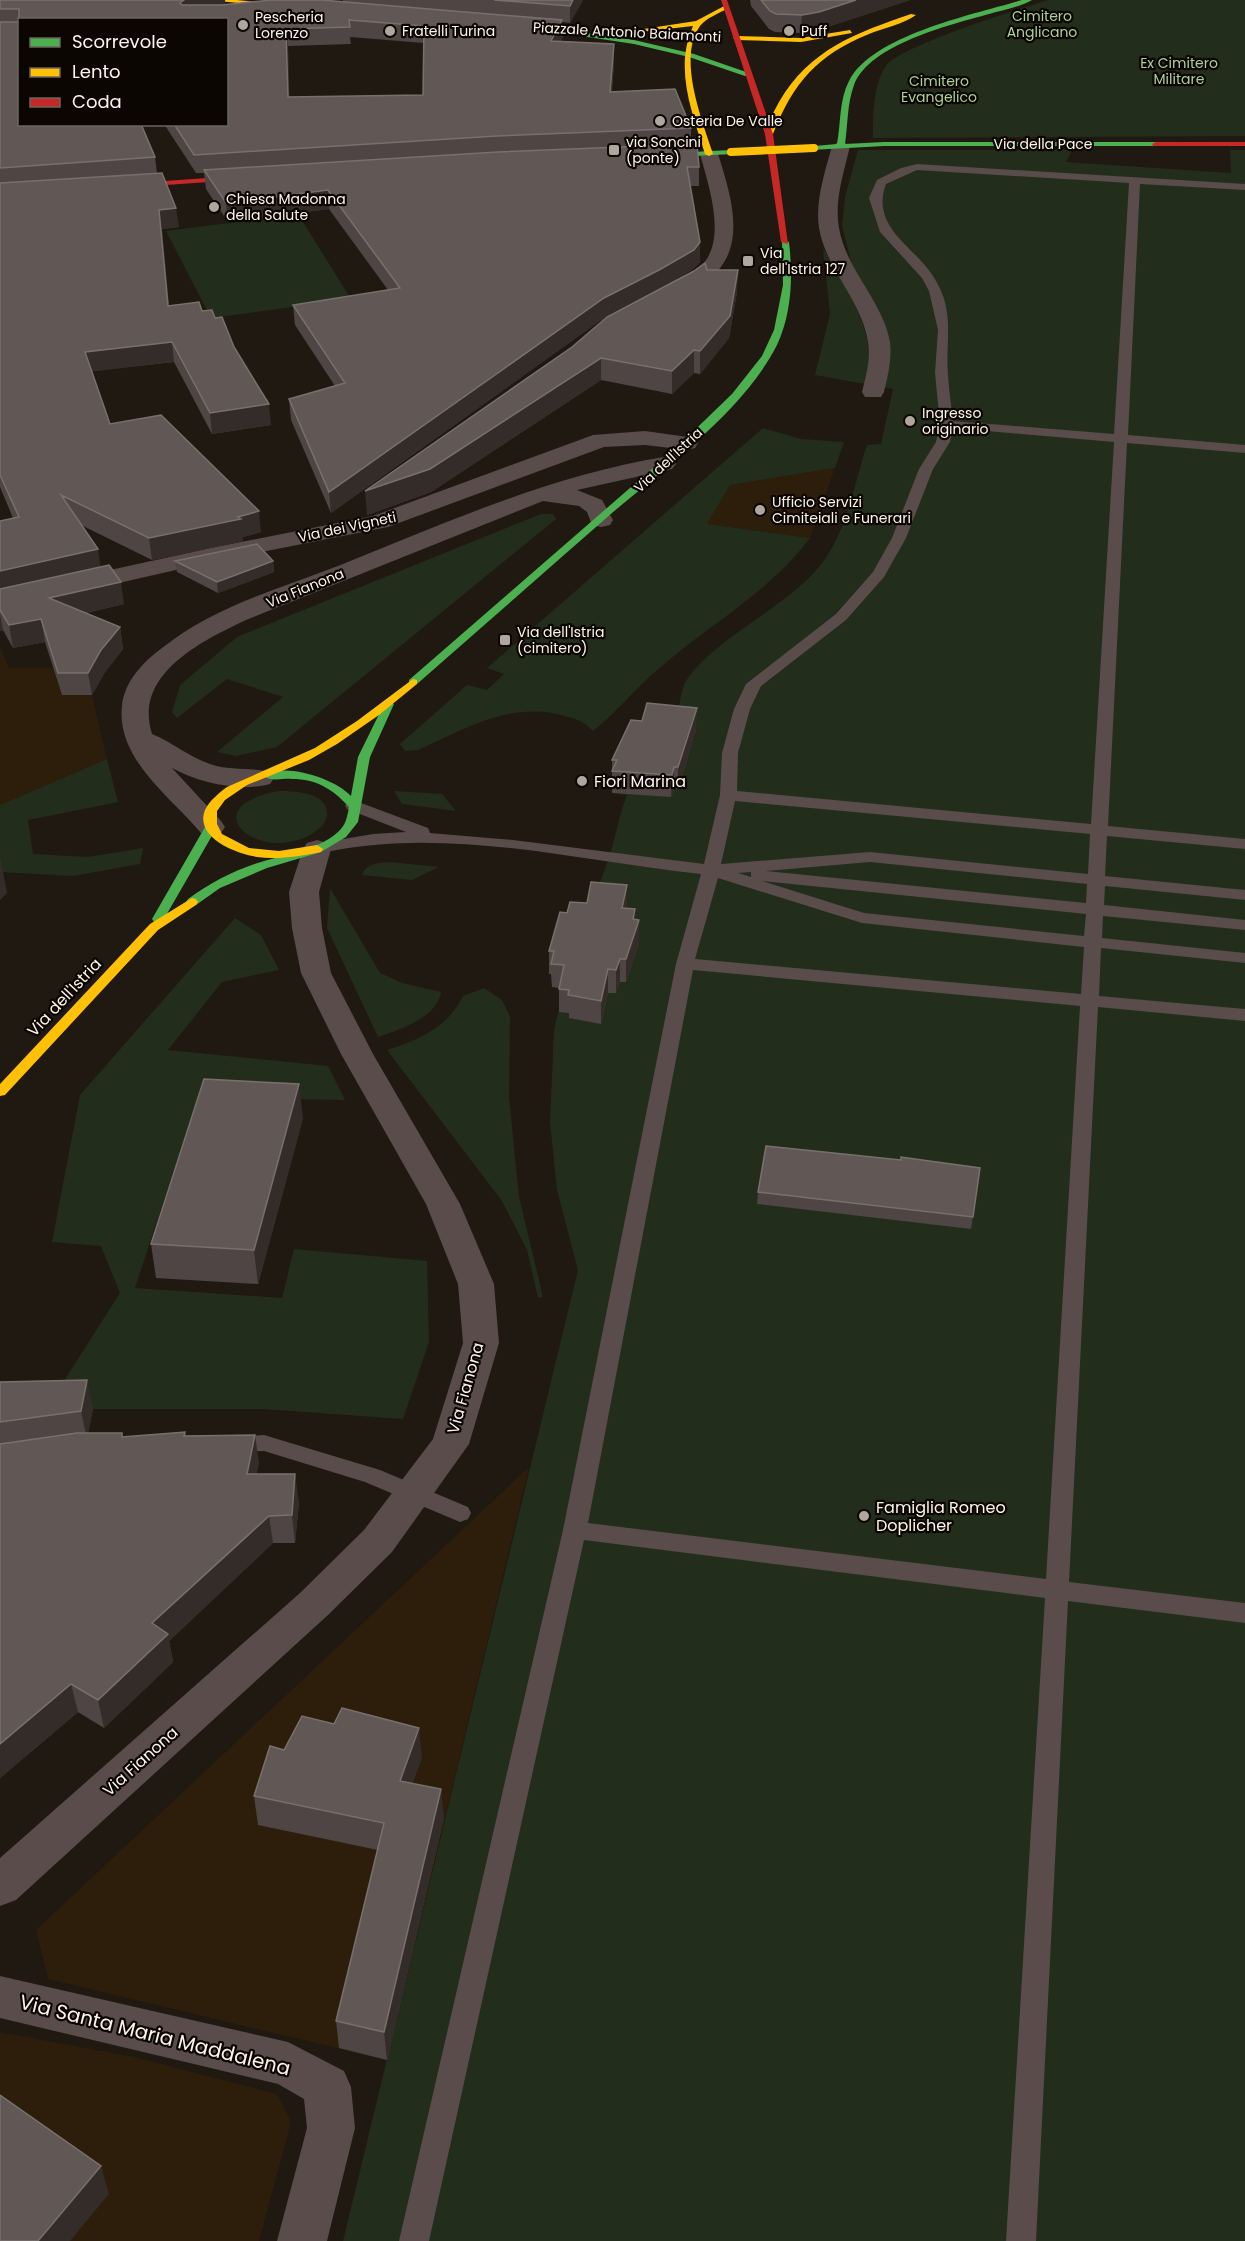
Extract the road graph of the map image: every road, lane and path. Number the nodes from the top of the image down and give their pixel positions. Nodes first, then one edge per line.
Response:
1 (211, 0) edge
2 (1029, 0) edge
3 (725, 4) edge
4 (302, 7) joint
5 (214, 17) edge
6 (698, 24) junction
7 (513, 25) junction
8 (689, 36) junction
9 (707, 37) dead end
10 (731, 38) junction
11 (830, 38) junction
12 (687, 52) junction
13 (780, 53) dead end
14 (753, 70) junction
15 (769, 134) junction
16 (1245, 144) edge
17 (841, 146) junction
18 (709, 154) junction
19 (633, 157) edge
20 (268, 176) edge
21 (1135, 180) junction
22 (105, 188) edge
23 (1245, 188) edge
24 (651, 303) edge
25 (873, 392) dead end
26 (947, 424) junction
27 (1121, 438) junction
28 (687, 443) junction
29 (1245, 448) edge
30 (664, 464) junction
31 (535, 496) junction
32 (360, 506) dead end
33 (601, 520) junction
34 (321, 533) junction
35 (1, 602) edge
36 (390, 702) junction
37 (141, 738) junction
38 (260, 778) junction
39 (728, 795) junction
40 (353, 805) junction
41 (211, 827) junction
42 (1099, 830) junction
43 (442, 837) junction
44 (1245, 844) edge
45 (317, 849) junction
46 (711, 870) junction
47 (1096, 880) junction
48 (1245, 895) edge
49 (1095, 910) junction
50 (1245, 925) edge
51 (154, 927) junction
52 (1093, 942) junction
53 (1245, 958) edge
54 (685, 964) junction
55 (1089, 1001) junction
56 (1245, 1016) edge
57 (0, 1092) edge
58 (204, 1444) edge
59 (414, 1492) junction
60 (460, 1513) dead end
61 (575, 1530) junction
62 (1057, 1590) junction
63 (1245, 1613) edge
64 (0, 1886) edge
65 (0, 1997) edge
66 (302, 2241) edge
67 (414, 2241) edge
68 (1021, 2241) edge

1 - 4 main road
2 - 17 main road
3 - 6 main road
3 - 10 main road, Piazzale Antonio Baiamonti
4 - 5 street
6 - 7 main road
6 - 8 main road
7 - 8 main road, Piazzale Antonio Baiamonti
7 - 12 main road
8 - 9 main road, Piazzale Antonio Baiamonti
8 - 12 main road
10 - 11 main road, Piazzale Antonio Baiamonti
10 - 14 main road, Piazzale Antonio Baiamonti
11 - 13 main road
11 - 15 main road, Piazzale Antonio Baiamonti
12 - 14 main road
12 - 18 main road
14 - 15 main road, Piazzale Antonio Baiamonti
15 - 28 main road, Via dell'Istria
16 - 17 main road, Via della Pace
17 - 18 main road, Via della Pace, bridge
17 - 25 street
18 - 19 main road, Via della Pace
18 - 24 street
20 - 22 main road
21 - 23 lane
21 - 26 lane
21 - 27 lane
26 - 27 lane
26 - 39 lane
27 - 29 lane
27 - 42 lane
28 - 30 main road, Via dell'Istria
28 - 34 street, Via dei Vigneti
30 - 31 street, Via Fianona
30 - 33 main road, Via dell'Istria
31 - 33 street, Via Fianona
31 - 37 street, Via Fianona
32 - 34 street
33 - 36 main road, Via dell'Istria
34 - 35 street, Via dei Vigneti
36 - 38 main road, Via dell'Istria
36 - 40 main road, Via dell'Istria
37 - 38 street
37 - 41 street, Via Fianona
38 - 40 main road, Via dell'Istria
38 - 41 main road, Via dell'Istria
39 - 42 lane
39 - 46 lane
40 - 43 lane
40 - 45 main road, Via dell'Istria
41 - 45 main road, Via dell'Istria
41 - 51 main road, Via dell'Istria
42 - 44 lane
42 - 47 lane
43 - 45 lane
43 - 46 lane
45 - 51 main road, Via dell'Istria
45 - 59 street, Via Fianona
46 - 47 lane
46 - 49 lane
46 - 52 lane
46 - 54 lane
47 - 48 lane
47 - 49 lane
49 - 50 lane
49 - 52 lane
51 - 57 main road, Via dell'Istria
52 - 53 lane
52 - 55 lane
54 - 55 lane
54 - 61 lane
55 - 56 lane
55 - 62 lane
58 - 59 lane
59 - 60 lane
59 - 64 street, Via Fianona
61 - 62 lane
61 - 67 lane
62 - 63 lane
62 - 68 lane
65 - 66 street, Via Santa Maria Maddalena

